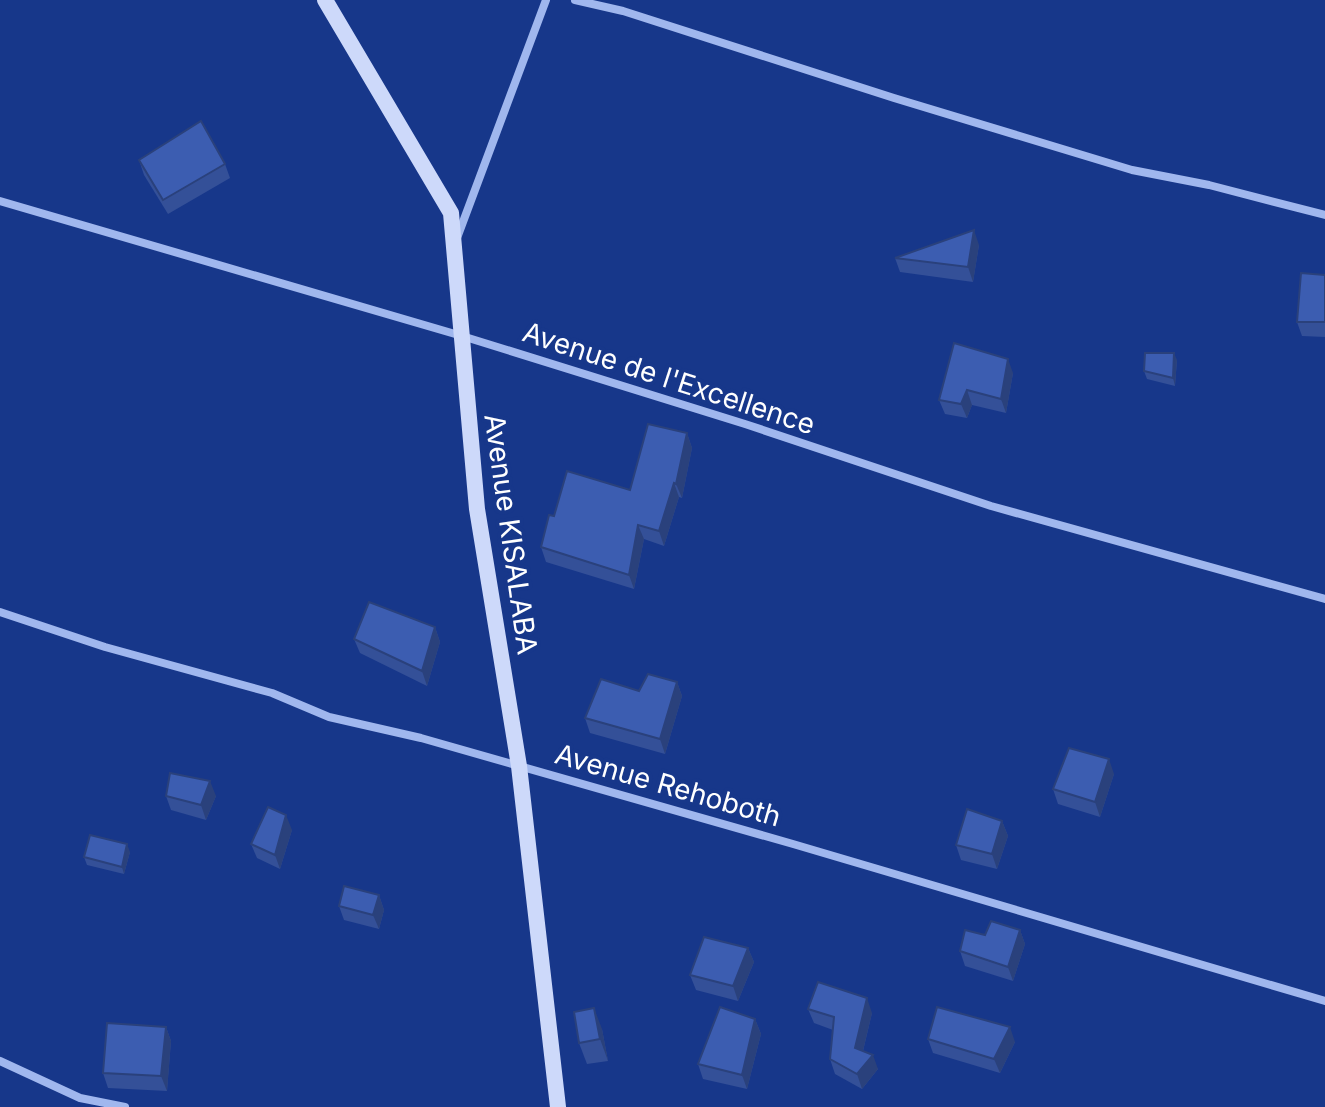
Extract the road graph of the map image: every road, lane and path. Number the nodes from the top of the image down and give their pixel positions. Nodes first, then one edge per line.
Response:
1 (325, 0) edge
2 (546, 0) edge
3 (575, 0) edge
4 (0, 201) edge
5 (1325, 215) edge
6 (454, 246) junction
7 (462, 336) junction
8 (1325, 599) edge
9 (0, 612) edge
10 (519, 766) junction
11 (1325, 1001) edge
12 (0, 1061) edge
13 (125, 1107) edge
14 (558, 1107) edge

1 - 6 street, Avenue KISALABA
2 - 6 street
3 - 5 street
4 - 7 street, Avenue de l'Excellence
6 - 7 street, Avenue KISALABA
7 - 8 street, Avenue de l'Excellence
7 - 10 street, Avenue KISALABA
9 - 10 street, Avenue Rehoboth
10 - 11 street, Avenue Rehoboth
10 - 14 street, Avenue KISALABA
12 - 13 street

